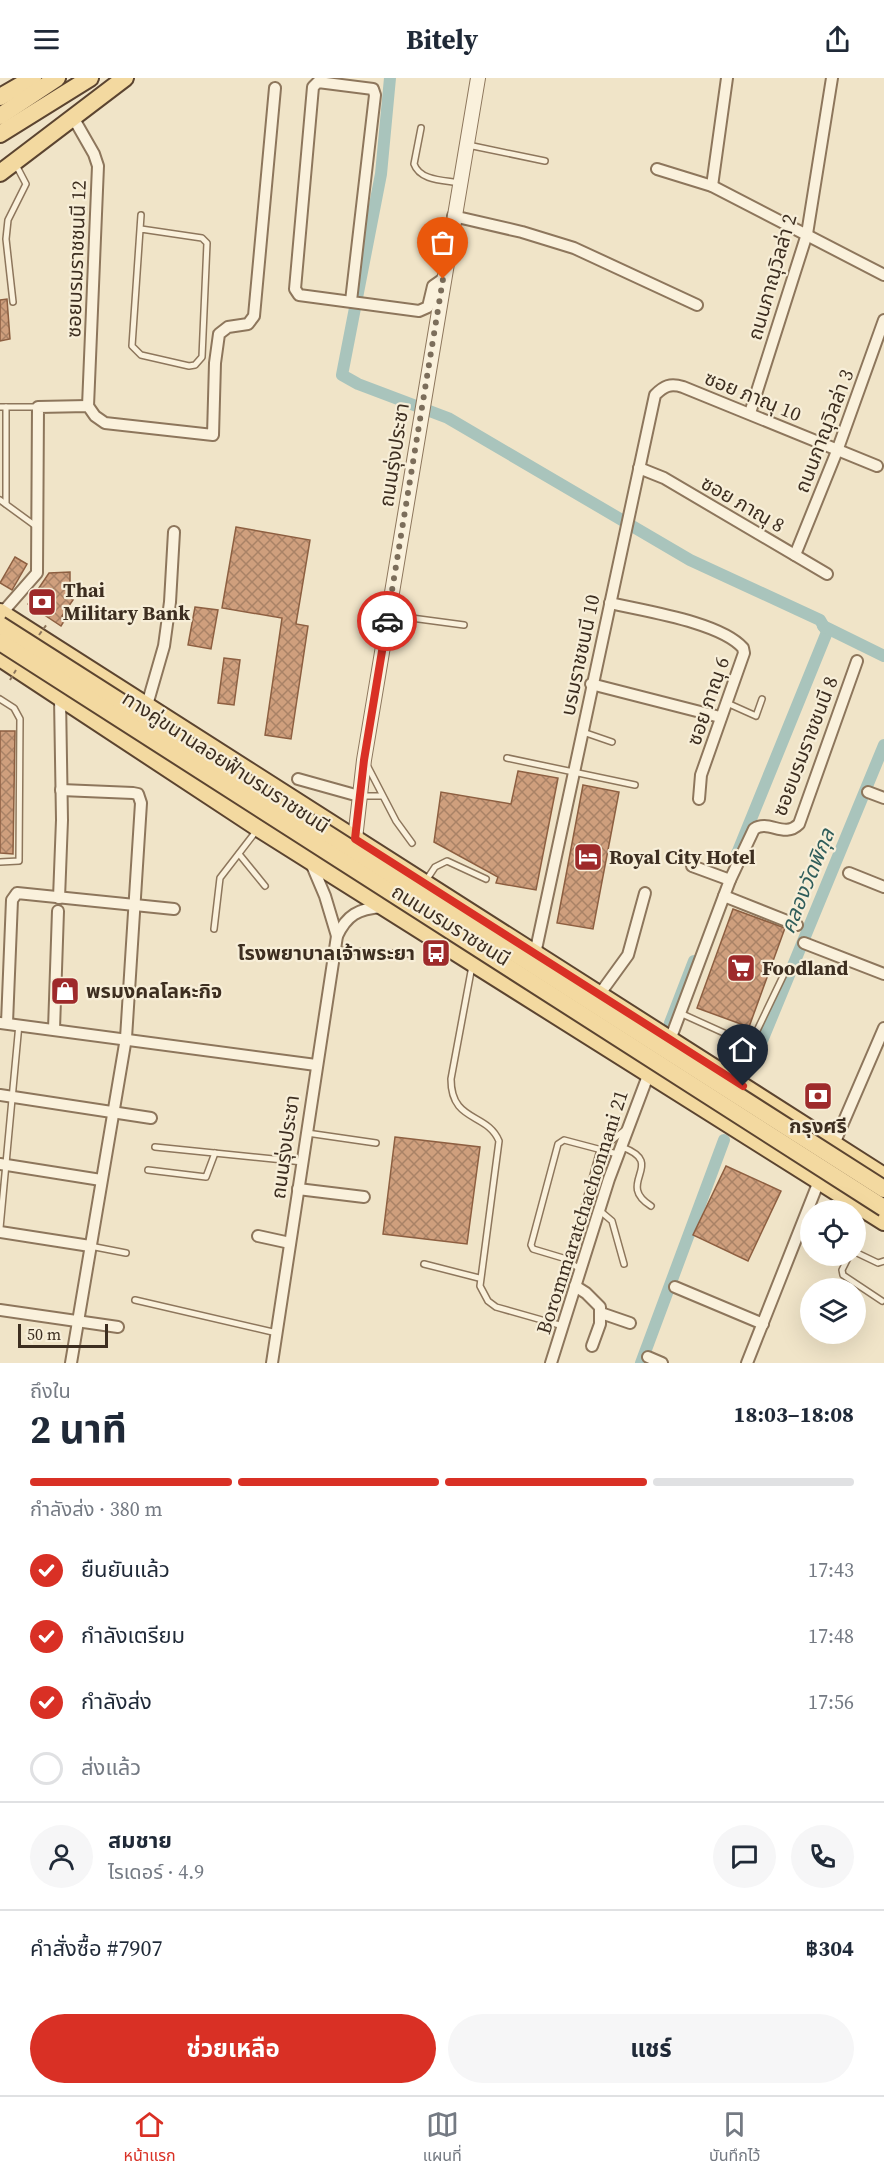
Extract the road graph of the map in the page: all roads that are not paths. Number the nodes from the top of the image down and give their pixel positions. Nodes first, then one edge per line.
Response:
1 (33, 78) edge
2 (57, 78) edge
3 (90, 78) edge
4 (125, 78) edge
5 (478, 78) edge
6 (727, 78) edge
7 (831, 78) edge
8 (275, 88) dead end
9 (0, 97) edge
10 (0, 116) edge
11 (74, 118) junction
12 (421, 128) dead end
13 (0, 134) edge
14 (466, 145) junction
15 (545, 161) dead end
16 (14, 162) junction
17 (657, 170) dead end
18 (0, 173) edge
19 (459, 183) junction
20 (712, 186) junction
21 (141, 215) dead end
22 (453, 216) junction
23 (141, 229) junction
24 (807, 234) junction
25 (884, 275) edge
26 (443, 279) junction
27 (351, 301) junction
28 (13, 302) dead end
29 (698, 305) dead end
30 (884, 320) edge
31 (683, 387) joint
32 (88, 406) junction
33 (3, 407) edge
34 (38, 407) junction
35 (750, 413) junction
36 (837, 451) junction
37 (877, 466) dead end
38 (639, 468) junction
39 (0, 500) edge
40 (6, 504) junction
41 (38, 528) junction
42 (174, 532) dead end
43 (795, 555) junction
44 (827, 574) dead end
45 (610, 603) junction
46 (388, 614) junction
47 (1, 617) edge
48 (464, 625) dead end
49 (0, 642) edge
50 (0, 658) edge
51 (857, 661) dead end
52 (591, 684) junction
53 (60, 698) junction
54 (0, 699) edge
55 (762, 699) dead end
56 (726, 702) junction
57 (147, 705) junction
58 (720, 717) junction
59 (582, 731) junction
60 (612, 742) dead end
61 (507, 758) dead end
62 (364, 760) junction
63 (573, 772) junction
64 (298, 779) dead end
65 (635, 785) dead end
66 (61, 790) junction
67 (868, 792) dead end
68 (359, 796) junction
69 (382, 796) junction
70 (884, 798) edge
71 (699, 799) dead end
72 (258, 828) junction
73 (355, 839) junction
74 (412, 843) dead end
75 (239, 854) junction
76 (309, 860) junction
77 (0, 862) edge
78 (692, 866) dead end
79 (849, 873) dead end
80 (486, 879) dead end
81 (730, 880) junction
82 (424, 884) junction
83 (265, 886) dead end
84 (884, 887) edge
85 (645, 893) dead end
86 (724, 896) junction
87 (59, 898) junction
88 (135, 905) junction
89 (382, 907) junction
90 (174, 909) dead end
91 (58, 911) dead end
92 (797, 925) dead end
93 (214, 929) dead end
94 (337, 936) junction
95 (804, 943) dead end
96 (335, 951) junction
97 (411, 954) dead end
98 (535, 954) junction
99 (473, 962) junction
100 (786, 970) dead end
101 (884, 974) edge
102 (599, 995) junction
103 (681, 1013) junction
104 (3, 1023) edge
105 (19, 1024) junction
106 (884, 1028) edge
107 (54, 1029) junction
108 (126, 1038) junction
109 (670, 1040) junction
110 (316, 1065) junction
111 (649, 1073) junction
112 (5, 1095) edge
113 (112, 1112) junction
114 (151, 1118) dead end
115 (627, 1128) junction
116 (307, 1133) junction
117 (376, 1143) dead end
118 (834, 1144) junction
119 (155, 1147) dead end
120 (600, 1150) junction
121 (619, 1150) junction
122 (215, 1153) junction
123 (303, 1162) junction
124 (3, 1164) edge
125 (148, 1170) dead end
126 (884, 1176) edge
127 (101, 1180) junction
128 (819, 1181) junction
129 (298, 1189) junction
130 (884, 1189) edge
131 (364, 1197) dead end
132 (651, 1206) dead end
133 (884, 1208) edge
134 (599, 1210) junction
135 (884, 1222) edge
136 (0, 1230) edge
137 (258, 1236) dead end
138 (290, 1243) junction
139 (90, 1246) junction
140 (126, 1253) dead end
141 (866, 1257) edge
142 (569, 1261) junction
143 (884, 1261) edge
144 (424, 1264) dead end
145 (624, 1264) dead end
146 (844, 1266) edge
147 (580, 1269) junction
148 (479, 1278) junction
149 (575, 1286) junction
150 (675, 1287) dead end
151 (135, 1300) dead end
152 (882, 1301) dead end
153 (0, 1310) edge
154 (601, 1313) junction
155 (77, 1322) junction
156 (630, 1323) dead end
157 (763, 1324) junction
158 (563, 1326) junction
159 (118, 1327) dead end
160 (277, 1333) junction
161 (592, 1346) dead end
162 (648, 1357) dead end
163 (71, 1363) edge
164 (272, 1363) edge
165 (551, 1363) edge
166 (662, 1363) edge
167 (747, 1363) edge

1 - 9 main road
2 - 10 main road
3 - 13 main road
4 - 11 main road
5 - 14 street, ถนนรุ่งประชา
6 - 20 street
7 - 24 street, ถนนภาณุวิลล่า 2
8 - 32 street
11 - 16 main road
11 - 32 street, ซอยบรมราชชนนี 12
12 - 19 lane
14 - 15 lane
14 - 19 street, ถนนรุ่งประชา
16 - 18 main road
16 - 28 lane
17 - 20 street
19 - 22 street, ถนนรุ่งประชา
20 - 24 street
21 - 23 lane
22 - 26 street, ถนนรุ่งประชา
22 - 29 street
23 - 23 lane
24 - 25 street
24 - 35 street, ถนนภาณุวิลล่า 2
26 - 27 street
26 - 46 street, ถนนรุ่งประชา
27 - 27 street
30 - 36 street, ถนนภาณุวิลล่า 3
31 - 35 street, ซอย ภาณุ 10
31 - 38 street, บรมราชชนนี 10
32 - 34 street
33 - 34 lane
33 - 40 lane
34 - 41 street
35 - 36 street, ซอย ภาณุ 10
36 - 37 street, ซอย ภาณุ 10
36 - 43 street, ถนนภาณุวิลล่า 3
38 - 43 street, ซอย ภาณุ 8
38 - 45 street, บรมราชชนนี 10
39 - 40 lane
40 - 41 lane
41 - 47 street
42 - 57 street
43 - 44 street, ซอย ภาณุ 8
45 - 52 street, บรมราชชนนี 10
45 - 56 street, ซอย ภาณุ 6
46 - 48 lane
46 - 62 street, ถนนรุ่งประชา
47 - 57 main road, ถนนบรมราชชนนี
47 - 130 main road, ทางคู่ขนานลอยฟ้าบรมราชชนนี, bridge
49 - 133 main road, ทางคู่ขนานลอยฟ้าบรมราชชนนี, bridge
50 - 53 main road, ถนนบรมราชชนนี
51 - 81 street, ซอยบรมราชชนนี 8
52 - 58 street
52 - 59 street, บรมราชชนนี 10
53 - 66 street
53 - 72 main road, ถนนบรมราชชนนี
54 - 77 lane
55 - 56 lane
56 - 58 street, ซอย ภาณุ 6
57 - 73 main road, ถนนบรมราชชนนี
58 - 71 street, ซอย ภาณุ 6
59 - 60 lane
59 - 63 street, บรมราชชนนี 10
61 - 63 lane
62 - 68 street, ถนนรุ่งประชา
62 - 69 lane
63 - 65 lane
63 - 98 street, บรมราชชนนี 10
64 - 68 street
66 - 87 street
66 - 88 street
67 - 70 street
68 - 69 lane
68 - 73 street, ถนนรุ่งประชา
69 - 74 lane
72 - 75 lane
72 - 76 main road, ถนนบรมราชชนนี
73 - 82 main road, ถนนบรมราชชนนี
75 - 83 lane
75 - 93 lane
76 - 89 main road, ถนนบรมราชชนนี
76 - 94 street, ถนนรุ่งประชา
78 - 81 street
79 - 84 street
80 - 82 lane
81 - 86 street, ซอยบรมราชชนนี 8
82 - 98 main road, ถนนบรมราชชนนี
85 - 102 street
86 - 92 street
86 - 103 street, ซอยบรมราชชนนี 8
87 - 88 street
87 - 104 street
88 - 90 street
88 - 108 street
89 - 94 street
89 - 99 main road, ถนนบรมราชชนนี
91 - 107 street
94 - 96 street, ถนนรุ่งประชา
95 - 101 street
96 - 97 lane
96 - 110 street, ถนนรุ่งประชา
98 - 102 main road, ถนนบรมราชชนนี
99 - 111 main road, ถนนบรมราชชนนี
99 - 148 lane
100 - 103 lane
102 - 109 main road, ถนนบรมราชชนนี
103 - 109 street, ซอยบรมราชชนนี 8
104 - 105 street
105 - 107 street
105 - 112 lane
106 - 118 street
107 - 108 street
108 - 110 street
108 - 113 street
109 - 118 main road, ถนนบรมราชชนนี
110 - 116 street, ถนนรุ่งประชา
111 - 115 street, Borommaratchachonnani 21
111 - 128 main road, ถนนบรมราชชนนี
112 - 113 street
112 - 124 lane
113 - 114 street
113 - 127 street
115 - 120 lane
115 - 121 street, Borommaratchachonnani 21
116 - 117 lane
116 - 123 street, ถนนรุ่งประชา
118 - 126 main road, ถนนบรมราชชนนี
119 - 122 lane
120 - 121 lane
120 - 142 lane
120 - 142 lane
121 - 132 lane
121 - 134 street, Borommaratchachonnani 21
122 - 123 lane
122 - 125 lane
123 - 129 street, ถนนรุ่งประชา
124 - 127 street
124 - 136 lane
127 - 139 street
128 - 135 main road, ถนนบรมราชชนนี
128 - 157 street
129 - 131 street
129 - 138 street, ถนนรุ่งประชา
134 - 145 lane
134 - 147 street, Borommaratchachonnani 21
136 - 139 street
137 - 138 street
138 - 160 street, ถนนรุ่งประชา
139 - 140 lane
139 - 155 street
141 - 143 lane
142 - 147 lane
144 - 148 lane
146 - 152 lane
147 - 149 street, Borommaratchachonnani 21
148 - 158 lane
149 - 154 street
149 - 158 street, Borommaratchachonnani 21
150 - 157 street
151 - 160 lane
153 - 155 street
154 - 156 street
154 - 161 street
155 - 159 street
155 - 163 street
157 - 167 street
158 - 165 street, Borommaratchachonnani 21
160 - 164 street, ถนนรุ่งประชา
162 - 166 street

